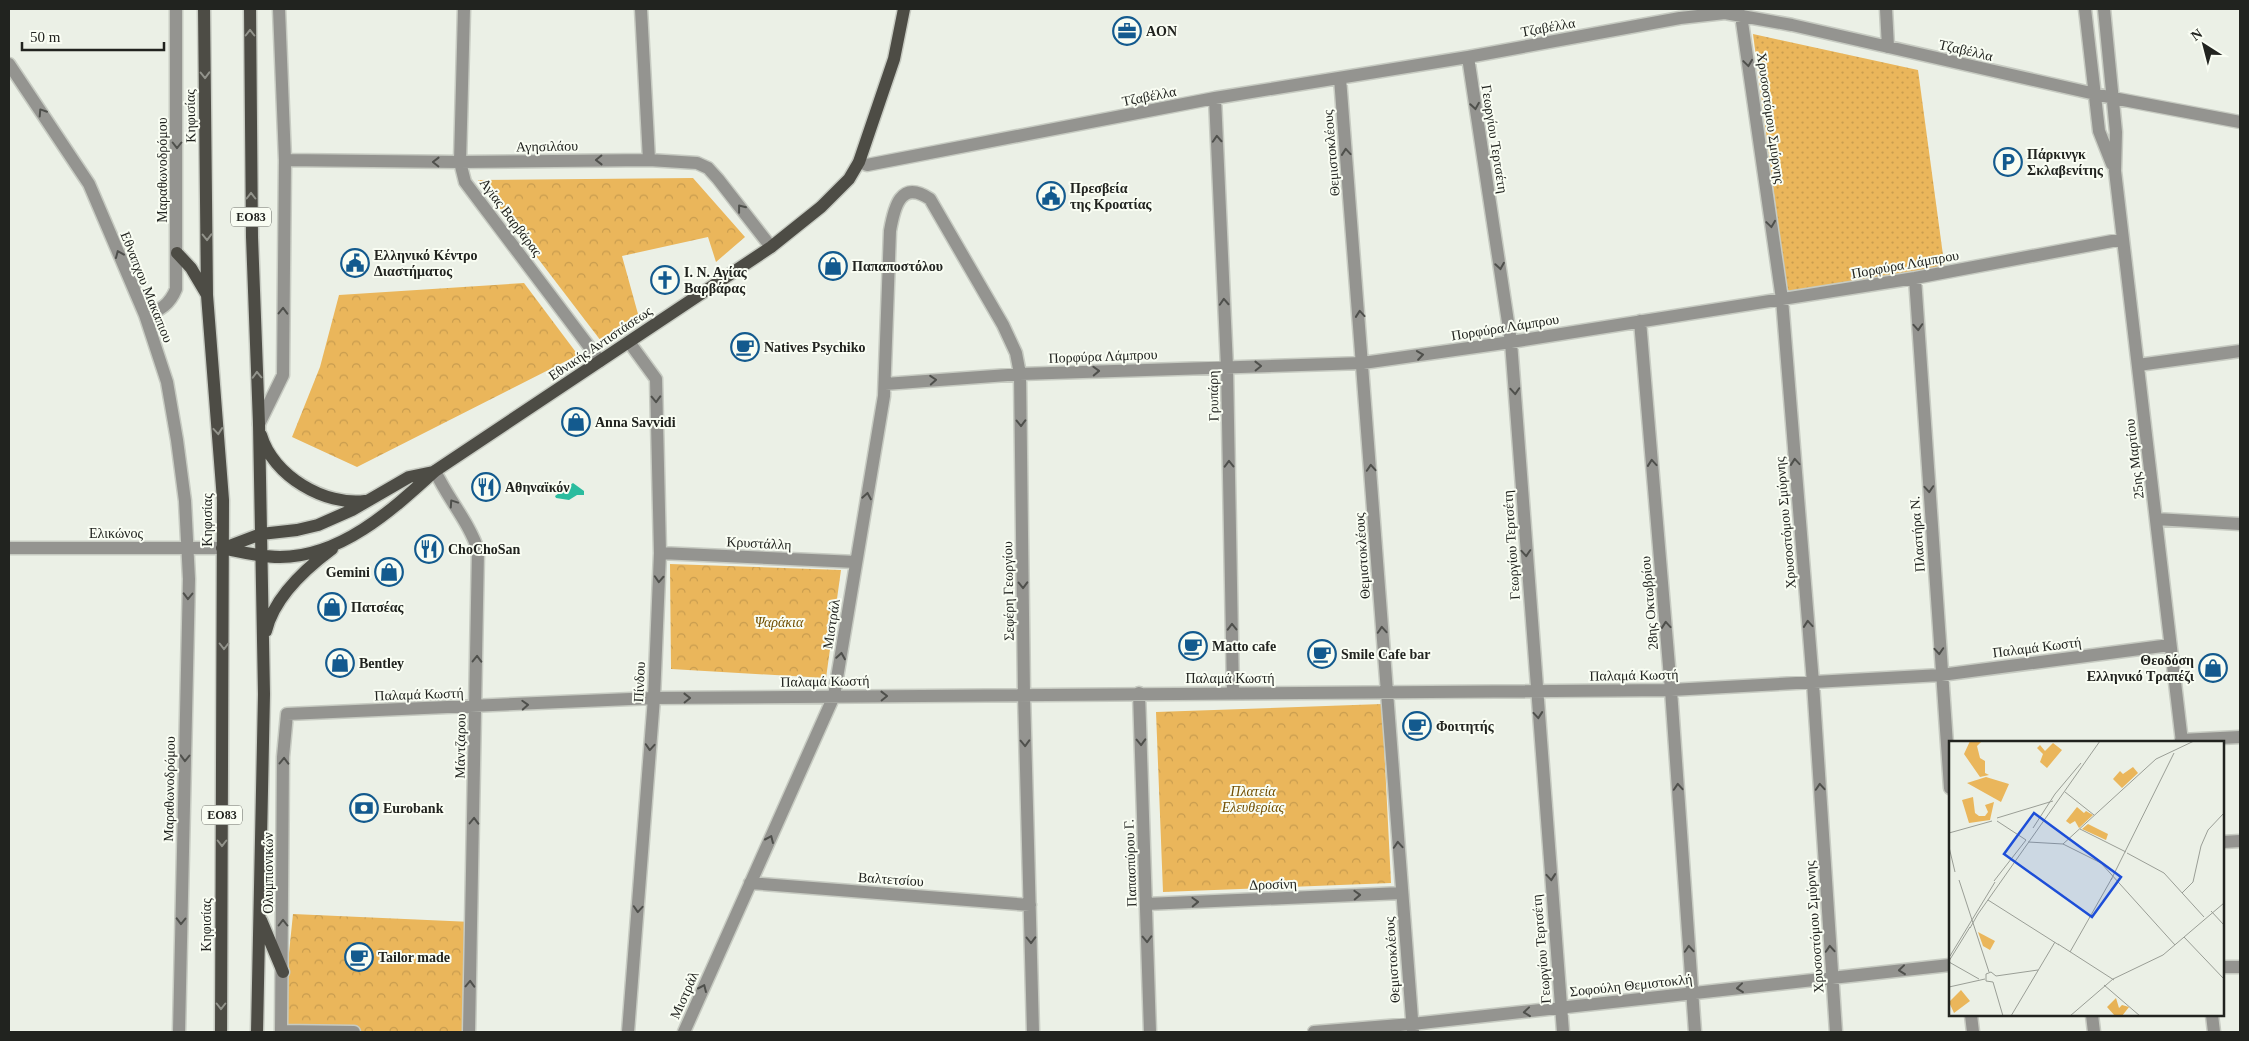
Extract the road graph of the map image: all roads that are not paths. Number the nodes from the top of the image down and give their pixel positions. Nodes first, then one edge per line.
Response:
1 (176, 9) edge
2 (204, 9) edge
3 (250, 9) edge
4 (279, 9) edge
5 (464, 9) edge
6 (642, 9) edge
7 (904, 9) edge
8 (1886, 9) edge
9 (2085, 9) edge
10 (2104, 9) edge
11 (1679, 13) edge
12 (1742, 15) junction
13 (1888, 47) junction
14 (1468, 57) junction
15 (9, 64) edge
16 (1340, 78) junction
17 (2094, 94) junction
18 (1215, 98) junction
19 (2113, 98) junction
20 (2240, 122) edge
21 (285, 160) junction
22 (649, 160) junction
23 (460, 162) junction
24 (859, 162) junction
25 (2115, 171) junction
26 (905, 194) joint
27 (2123, 239) junction
28 (771, 247) junction
29 (177, 253) junction
30 (1915, 278) junction
31 (207, 295) junction
32 (1782, 299) junction
33 (145, 315) junction
34 (1640, 321) junction
35 (629, 342) junction
36 (1511, 342) junction
37 (2240, 350) edge
38 (600, 361) junction
39 (1364, 362) junction
40 (2138, 365) junction
41 (1227, 367) junction
42 (1020, 374) junction
43 (885, 384) junction
44 (259, 424) junction
45 (436, 471) junction
46 (370, 500) junction
47 (2156, 519) junction
48 (2240, 524) edge
49 (261, 534) junction
50 (342, 541) junction
51 (188, 547) junction
52 (9, 548) edge
53 (222, 548) junction
54 (660, 553) junction
55 (261, 556) junction
56 (856, 562) junction
57 (263, 643) junction
58 (2170, 645) junction
59 (1941, 675) junction
60 (1813, 683) junction
61 (1671, 690) junction
62 (1536, 691) junction
63 (1386, 692) junction
64 (1139, 693) junction
65 (1233, 693) junction
66 (1024, 694) junction
67 (834, 696) junction
68 (654, 698) junction
69 (476, 707) junction
70 (287, 714) joint
71 (2240, 737) edge
72 (2181, 741) edge
73 (1949, 775) edge
74 (2240, 841) edge
75 (2224, 842) edge
76 (750, 883) junction
77 (1402, 894) junction
78 (1146, 904) junction
79 (1030, 905) junction
80 (259, 915) junction
81 (1949, 965) edge
82 (2224, 967) edge
83 (2240, 967) edge
84 (283, 972) junction
85 (1832, 978) junction
86 (1692, 994) junction
87 (1561, 1008) junction
88 (1971, 1016) edge
89 (2092, 1016) edge
90 (2212, 1016) edge
91 (1412, 1028) edge
92 (179, 1032) edge
93 (221, 1032) edge
94 (257, 1032) edge
95 (281, 1032) edge
96 (354, 1032) edge
97 (468, 1032) edge
98 (628, 1032) edge
99 (684, 1032) edge
100 (1033, 1032) edge
101 (1150, 1032) edge
102 (1314, 1032) edge
103 (1563, 1032) edge
104 (1696, 1032) edge
105 (1836, 1032) edge
106 (1973, 1032) edge
107 (2094, 1032) edge
108 (2214, 1032) edge

1 -> 29 street, Μαραθωνοδρόμου
2 -> 31 main road, Κηφισίας / ΕΟ83
44 -> 3 main road, ΕΟ83
4 - 21 street
5 - 23 street, Αγίας Βαρβάρας
6 - 22 street
7 - 24 main road, Εθνικής Αντιστάσεως
8 - 13 street
9 - 17 street, 25ης Μαρτίου
10 - 19 street, 25ης Μαρτίου
11 - 12 street, Τζαβέλλα
11 - 14 street, Τζαβέλλα
12 - 13 street, Τζαβέλλα
12 -> 32 street, Χρυσοστόμου Σμύρνης
13 - 17 street, Τζαβέλλα
14 - 16 street, Τζαβέλλα
14 -> 36 street, Γεωργίου Τερτσέτη
33 -> 15 street, Εθναπχου Μακαπιου
16 - 18 street, Τζαβέλλα
39 -> 16 street, Θεμιστοκλέους
17 - 19 street, Τζαβέλλα
17 - 25 street, 25ης Μαρτίου
18 - 24 street, Τζαβέλλα
41 -> 18 street, Γρυπάρη
19 - 20 street, Τζαβέλλα
19 - 25 street, 25ης Μαρτίου
23 -> 21 street, Αγησιλάου
44 -> 21 street
22 -> 23 street, Αγησιλάου
28 -> 22 street, Αγησιλάου
23 - 38 street, Αγίας Βαρβάρας
24 - 28 main road, Εθνικής Αντιστάσεως
25 - 27 street, 25ης Μαρτίου
26 - 42 street, Σεφέρη Γεωργίου
26 - 43 street, Μιστράλ
27 - 30 street, Πορφύρα Λάμπρου
27 - 40 street, 25ης Μαρτίου
28 - 35 main road, Εθνικής Αντιστάσεως
29 - 31 main road
29 - 33 street, Μαραθωνοδρόμου
30 - 32 street, Πορφύρα Λάμπρου
30 -> 59 street, Πλαστήρα Ν.
31 -> 53 main road, Κηφισίας / ΕΟ83
32 - 34 street, Πορφύρα Λάμπρου
60 -> 32 street, Χρυσοστόμου Σμύρνης
33 - 51 street, Εθναπχου Μακαπιου
34 - 36 street, Πορφύρα Λάμπρου
61 -> 34 street, 28ης Οκτωβρίου
35 - 38 main road, Εθνικής Αντιστάσεως
35 -> 54 street, Πίνδου
39 -> 36 street, Πορφύρα Λάμπρου
36 -> 62 street, Γεωργίου Τερτσέτη
37 - 40 street
38 - 45 main road, Εθνικής Αντιστάσεως
41 -> 39 street, Πορφύρα Λάμπρου
63 -> 39 street, Θεμιστοκλέους
40 - 47 street, 25ης Μαρτίου
42 -> 41 street, Πορφύρα Λάμπρου
65 -> 41 street, Γρυπάρη
43 -> 42 street, Πορφύρα Λάμπρου
42 -> 66 street, Σεφέρη Γεωργίου
56 -> 43 street, Μιστράλ
44 - 46 main road
44 - 49 main road, ΕΟ83
45 - 46 main road, Εθνικής Αντιστάσεως
45 - 50 main road, Εθνικής Αντιστάσεως
69 -> 45 street, Μάντζαρου
46 - 49 main road, Εθνικής Αντιστάσεως
47 - 48 street
47 - 58 street, 25ης Μαρτίου
49 - 53 main road, Εθνικής Αντιστάσεως
49 - 55 main road, ΕΟ83
50 - 55 main road, Εθνικής Αντιστάσεως
50 - 57 main road
51 - 52 street, Ελικώνος
51 - 53 street, Ελικώνος
51 -> 92 street, Μαραθωνοδρόμου
53 - 55 main road, Εθνικής Αντιστάσεως
53 -> 93 main road, Κηφισίας / ΕΟ83
54 - 56 street, Κρυστάλλη
54 -> 68 street, Πίνδου
55 - 57 main road, ΕΟ83
67 -> 56 street, Μιστράλ
57 - 80 main road, ΕΟ83
58 - 59 street, Παλαμά Κωστή
58 - 72 street, 25ης Μαρτίου
59 - 60 street, Παλαμά Κωστή
59 - 73 street, Πλαστήρα Ν.
60 - 61 street, Παλαμά Κωστή
85 -> 60 street, Χρυσοστόμου Σμύρνης
61 - 62 street, Παλαμά Κωστή
86 -> 61 street, 28ης Οκτωβρίου
62 - 63 street, Παλαμά Κωστή
62 -> 87 street, Γεωργίου Τερτσέτη
63 - 65 street, Παλαμά Κωστή
77 -> 63 street, Θεμιστοκλέους
64 - 65 street, Παλαμά Κωστή
64 - 66 street, Παλαμά Κωστή
64 -> 78 street, Παπασπύρου Γ.
67 -> 66 street, Παλαμά Κωστή
66 -> 79 street, Σεφέρη Γεωργίου
68 -> 67 street, Παλαμά Κωστή
76 -> 67 street, Μιστράλ
69 -> 68 street, Παλαμά Κωστή
68 -> 98 street, Πίνδου
69 - 70 street, Παλαμά Κωστή
97 -> 69 street, Μάντζαρου
84 -> 70 street, Ολυμπιονικών
71 - 72 street
74 - 75 street
76 - 79 street, Βαλτετσίου
99 -> 76 street, Μιστράλ
78 -> 77 street, Δροσίνη
77 - 91 street, Θεμιστοκλέους
78 -> 101 street, Παπασπύρου Γ.
79 -> 100 street, Σεφέρη Γεωργίου
80 - 84 main road
80 - 94 main road, ΕΟ83
81 -> 85 street, Σοφούλη Θεμιστοκλή
82 - 83 street
84 - 95 street, Ολυμπιονικών
85 -> 86 street, Σοφούλη Θεμιστοκλή
85 - 105 street, Χρυσοστόμου Σμύρνης
86 - 87 street, Σοφούλη Θεμιστοκλή
86 - 104 street, 28ης Οκτωβρίου
87 -> 91 street, Σοφούλη Θεμιστοκλή
87 - 103 street, Γεωργίου Τερτσέτη
88 - 106 street
89 - 107 street
90 - 108 street
91 - 102 street, Σοφούλη Θεμιστοκλή
95 - 96 street

